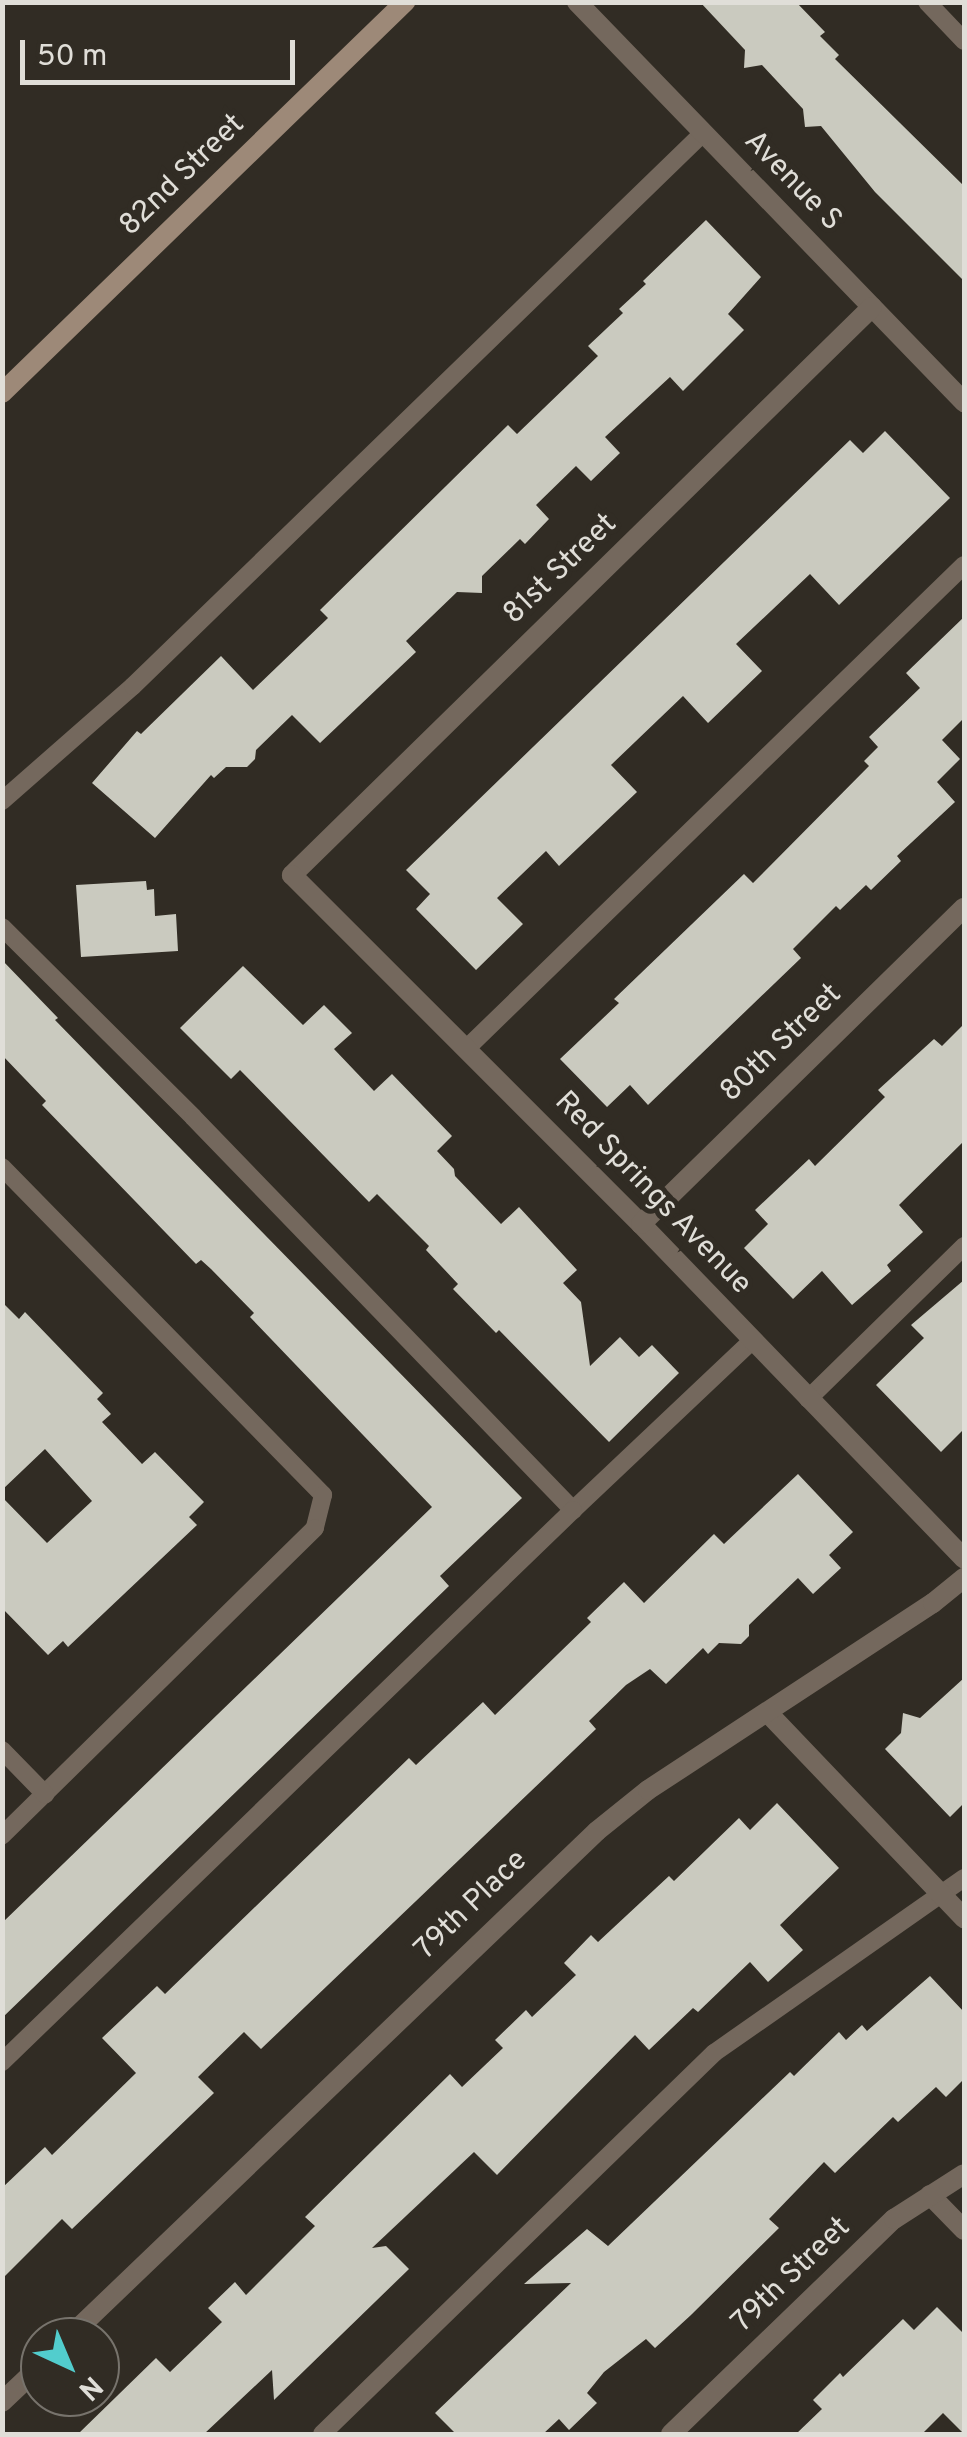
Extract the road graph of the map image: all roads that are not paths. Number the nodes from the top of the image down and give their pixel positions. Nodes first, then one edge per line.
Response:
1 (405, 2) edge
2 (577, 2) edge
3 (927, 2) edge
4 (964, 41) edge
5 (704, 133) junction
6 (872, 307) junction
7 (2, 393) edge
8 (964, 402) edge
9 (964, 565) edge
10 (2, 801) edge
11 (292, 875) joint
12 (964, 908) edge
13 (2, 927) edge
14 (467, 1048) junction
15 (2, 1168) edge
16 (640, 1224) junction
17 (964, 1246) edge
18 (752, 1341) junction
19 (808, 1399) junction
20 (572, 1510) junction
21 (964, 1558) edge
22 (964, 1578) edge
23 (768, 1712) junction
24 (2, 1750) edge
25 (45, 1794) junction
26 (2, 1836) edge
27 (964, 1878) edge
28 (942, 1895) junction
29 (964, 1918) edge
30 (2, 2062) edge
31 (964, 2174) edge
32 (930, 2195) junction
33 (964, 2230) edge
34 (91, 2317) edge
35 (322, 2434) edge
36 (671, 2434) edge

1 - 7 main road, 82nd Street
2 - 5 street, Avenue S
3 - 4 lane
5 - 6 street, Avenue S
5 - 10 lane
6 - 8 street, Avenue S
6 - 11 street, 81st Street
9 - 14 lane
11 - 14 street, Red Springs Avenue
12 - 16 street, 80th Street
13 - 20 lane
14 - 16 street, Red Springs Avenue
15 - 25 lane
16 - 18 street, Red Springs Avenue
17 - 19 lane
18 - 19 street, Red Springs Avenue
18 - 20 lane
19 - 21 street, Red Springs Avenue
20 - 30 lane
22 - 23 street, 79th Place
23 - 28 street
23 - 34 street, 79th Place
24 - 25 lane
25 - 26 lane
27 - 28 lane
28 - 29 street
28 - 35 lane
31 - 32 street, 79th Street
32 - 33 street
32 - 36 street, 79th Street

